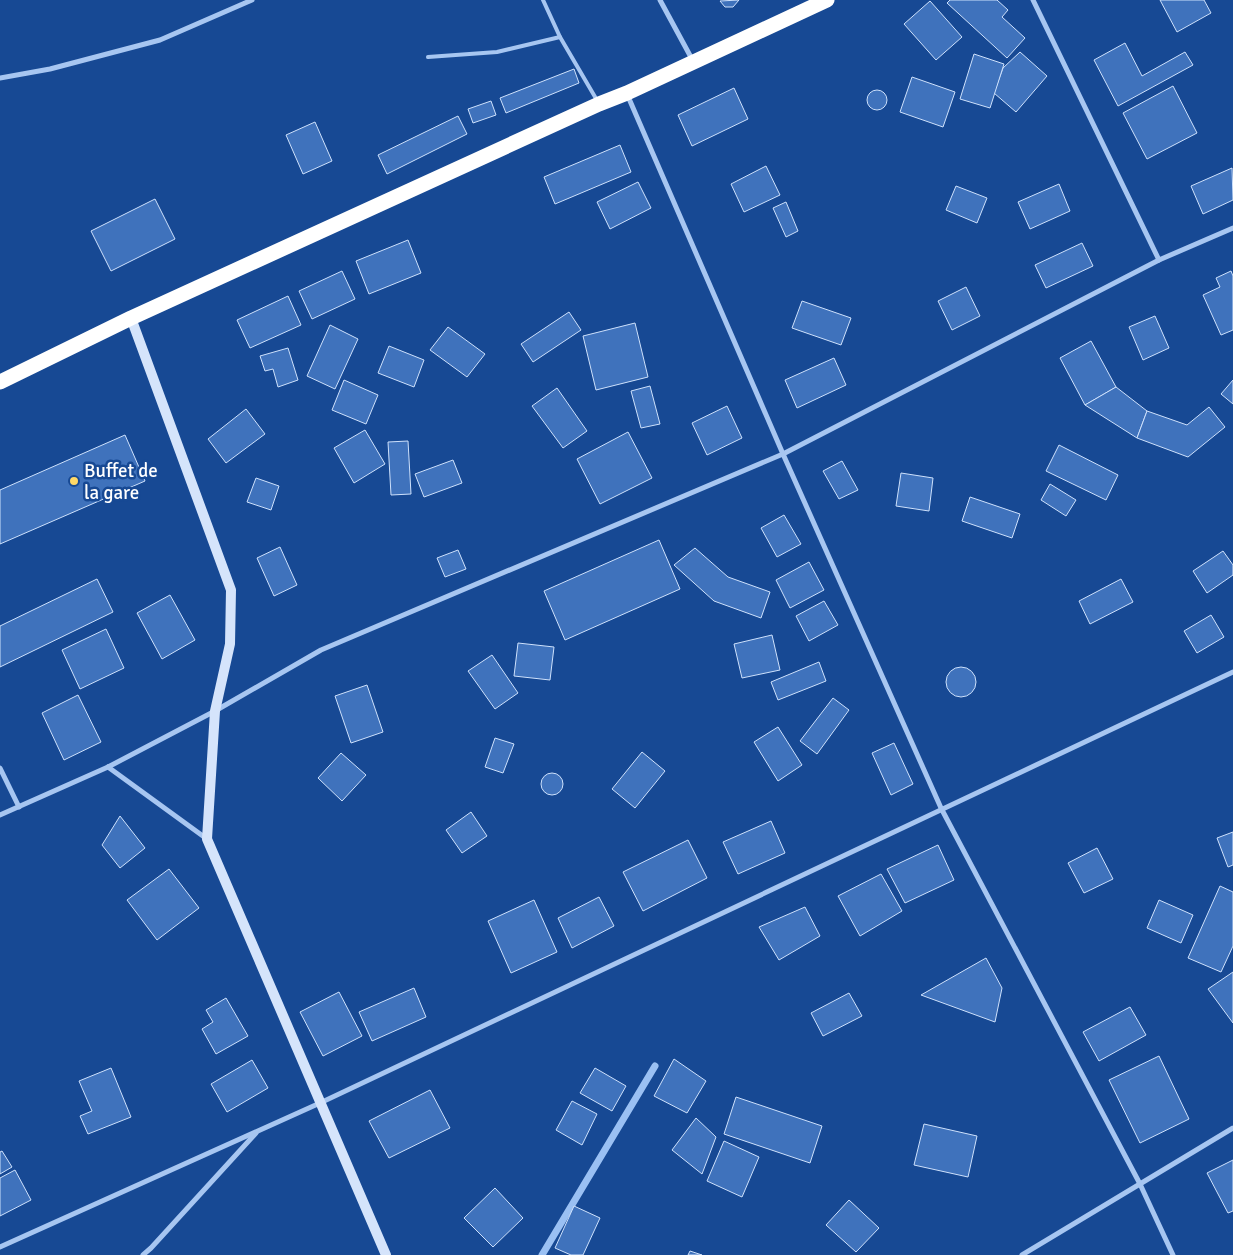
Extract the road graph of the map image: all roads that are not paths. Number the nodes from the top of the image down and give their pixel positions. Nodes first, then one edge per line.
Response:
1 (251, 0) edge
2 (544, 0) edge
3 (660, 0) edge
4 (827, 0) edge
5 (1033, 0) edge
6 (560, 38) junction
7 (428, 56) dead end
8 (694, 62) junction
9 (0, 78) edge
10 (627, 93) junction
11 (599, 104) junction
12 (1233, 228) edge
13 (1159, 260) junction
14 (131, 318) junction
15 (0, 382) edge
16 (783, 454) junction
17 (1233, 672) edge
18 (215, 710) junction
19 (108, 767) junction
20 (0, 768) edge
21 (19, 807) junction
22 (941, 808) junction
23 (0, 816) edge
24 (207, 839) junction
25 (320, 1103) junction
26 (1233, 1128) edge
27 (257, 1131) junction
28 (1140, 1184) junction
29 (0, 1247) edge
30 (143, 1255) edge
31 (386, 1255) edge
32 (1022, 1255) edge
33 (1173, 1255) edge

1 - 9 street
2 - 6 lane
3 - 8 street
4 - 8 highway
5 - 13 street
6 - 7 lane
6 - 11 lane
8 - 10 highway
10 - 11 highway
10 - 16 street
11 - 14 highway
12 - 13 street
13 - 16 street
14 - 15 highway
14 - 18 street
16 - 18 street
16 - 22 street
17 - 22 street
18 - 19 street
18 - 24 street
19 - 21 street
19 - 24 street
20 - 21 street
21 - 23 street
22 - 25 street
22 - 28 street
24 - 25 street
25 - 27 street
25 - 31 street
26 - 28 street
27 - 29 street
27 - 30 street
28 - 32 street
28 - 33 street

